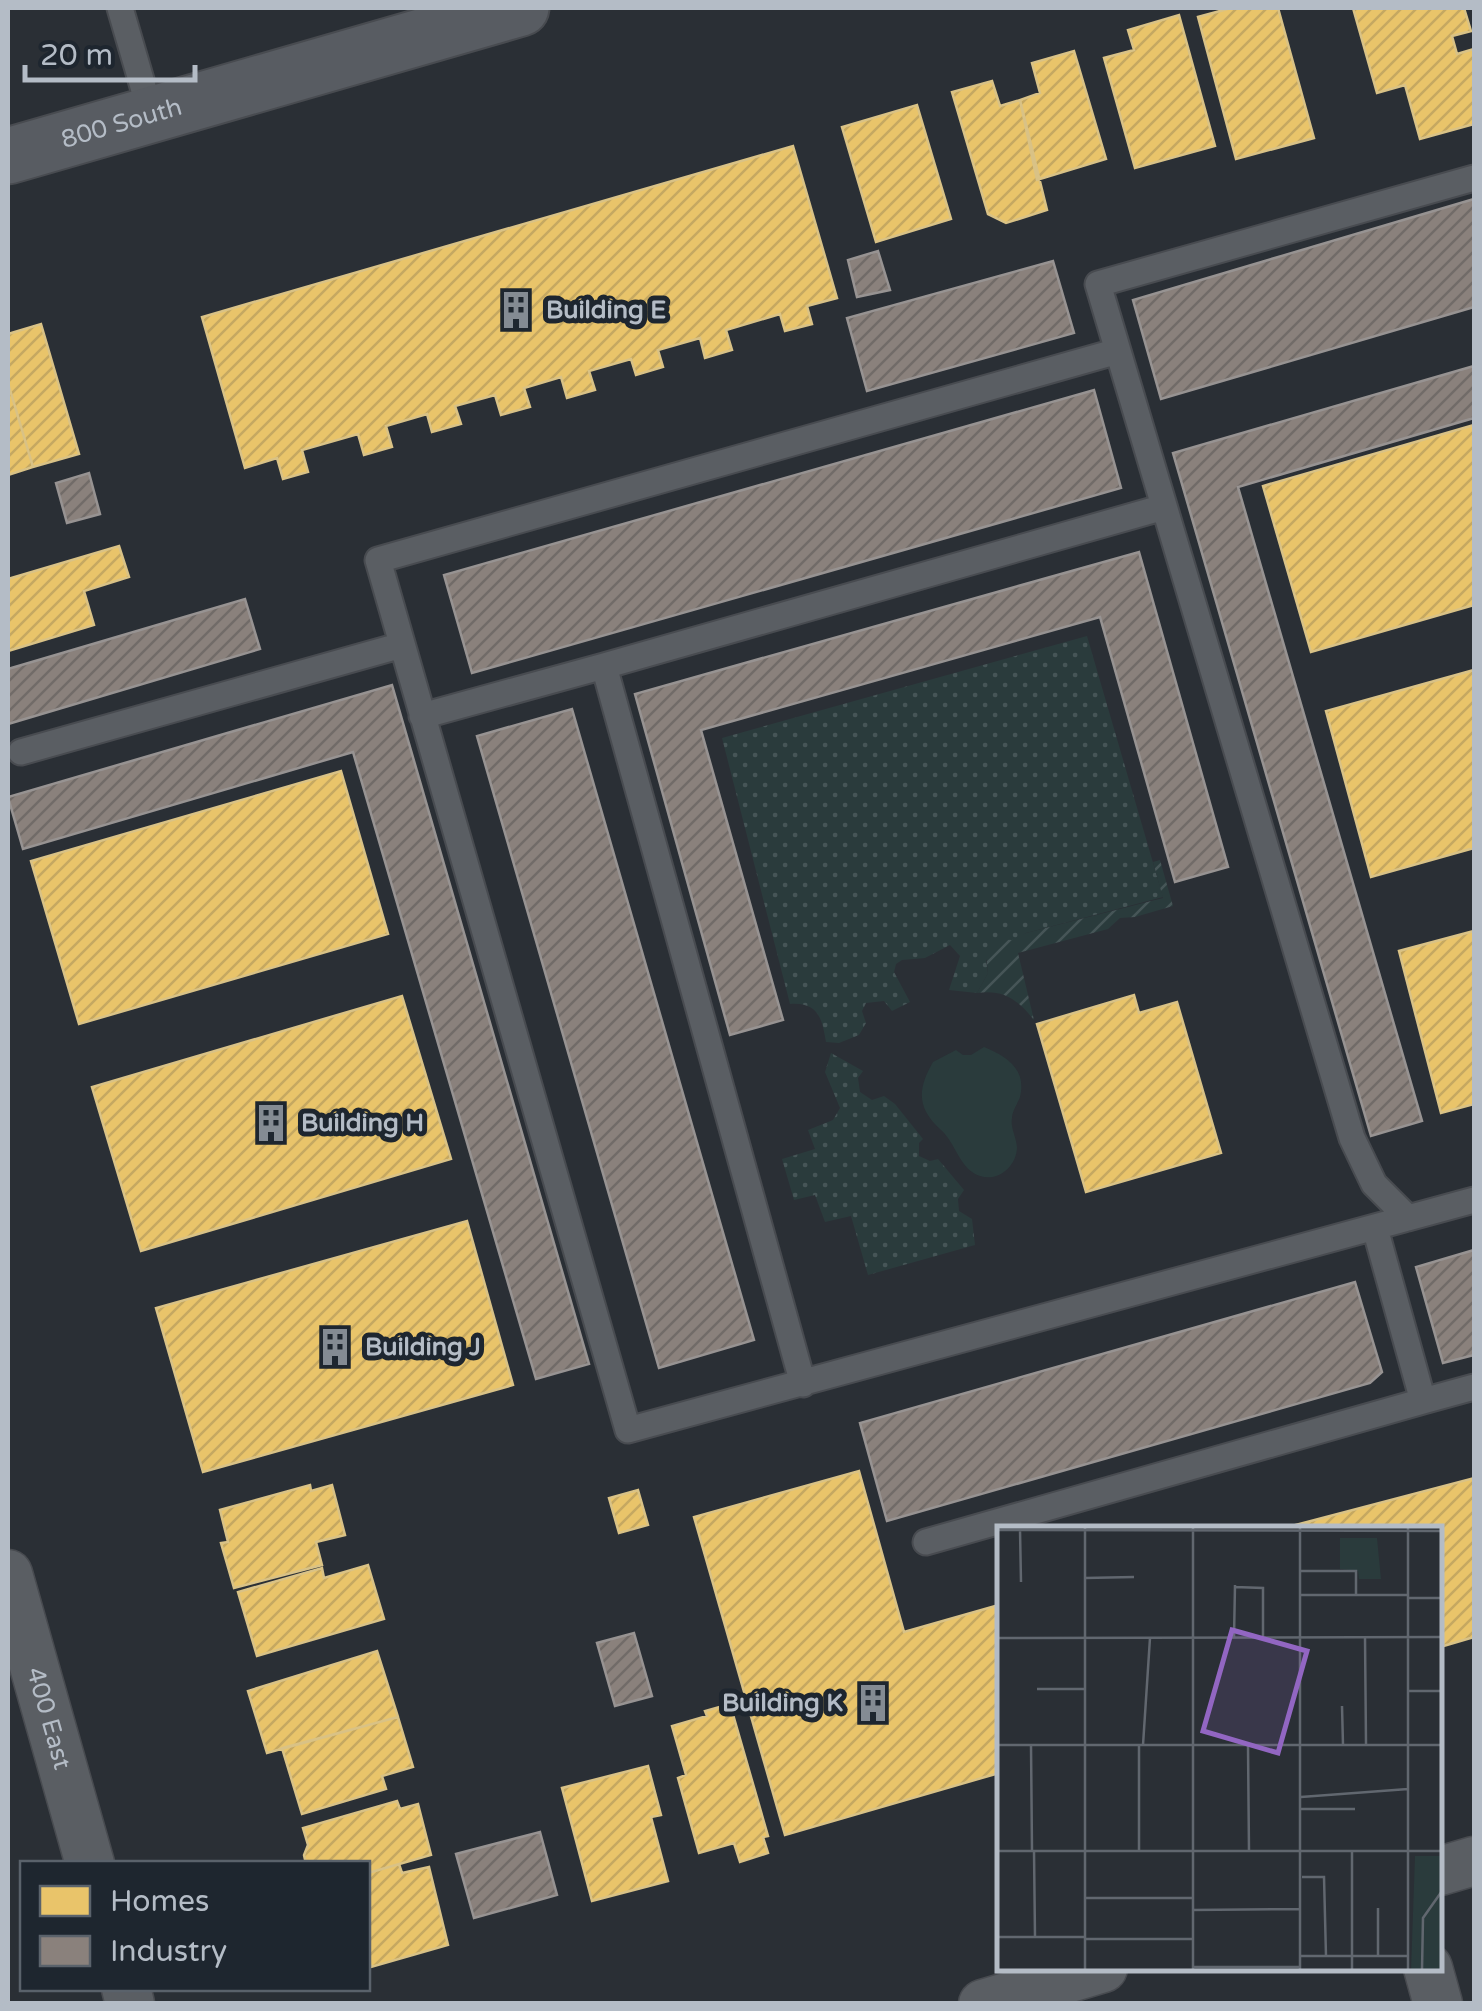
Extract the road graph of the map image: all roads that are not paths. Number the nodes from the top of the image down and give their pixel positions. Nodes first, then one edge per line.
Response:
1 (120, 8) edge
2 (521, 8) edge
3 (151, 114) junction
4 (8, 156) edge
5 (1474, 178) edge
6 (1118, 351) junction
7 (1164, 507) junction
8 (402, 644) junction
9 (604, 666) junction
10 (422, 716) junction
11 (21, 752) dead end
12 (1474, 1200) edge
13 (1408, 1218) junction
14 (1375, 1228) junction
15 (803, 1384) junction
16 (1474, 1387) edge
17 (1423, 1401) junction
18 (926, 1542) dead end
19 (8, 1574) edge
20 (89, 1861) edge
21 (1474, 1861) edge
22 (1442, 1870) edge
23 (1093, 1971) edge
24 (1429, 1971) edge
25 (983, 2004) edge
26 (1438, 2004) edge

1 - 3 lane
2 - 3 main road, 800 South
3 - 4 main road, 800 South
5 - 6 lane
6 - 7 lane
6 - 8 lane
7 - 9 lane
7 - 13 lane
8 - 10 lane
8 - 11 lane
9 - 10 lane
9 - 15 lane
10 - 15 lane
12 - 13 lane
13 - 14 lane
14 - 15 lane
14 - 17 lane
16 - 17 lane
17 - 18 lane
19 - 20 street, 400 East
21 - 22 street
23 - 25 street
24 - 26 street

